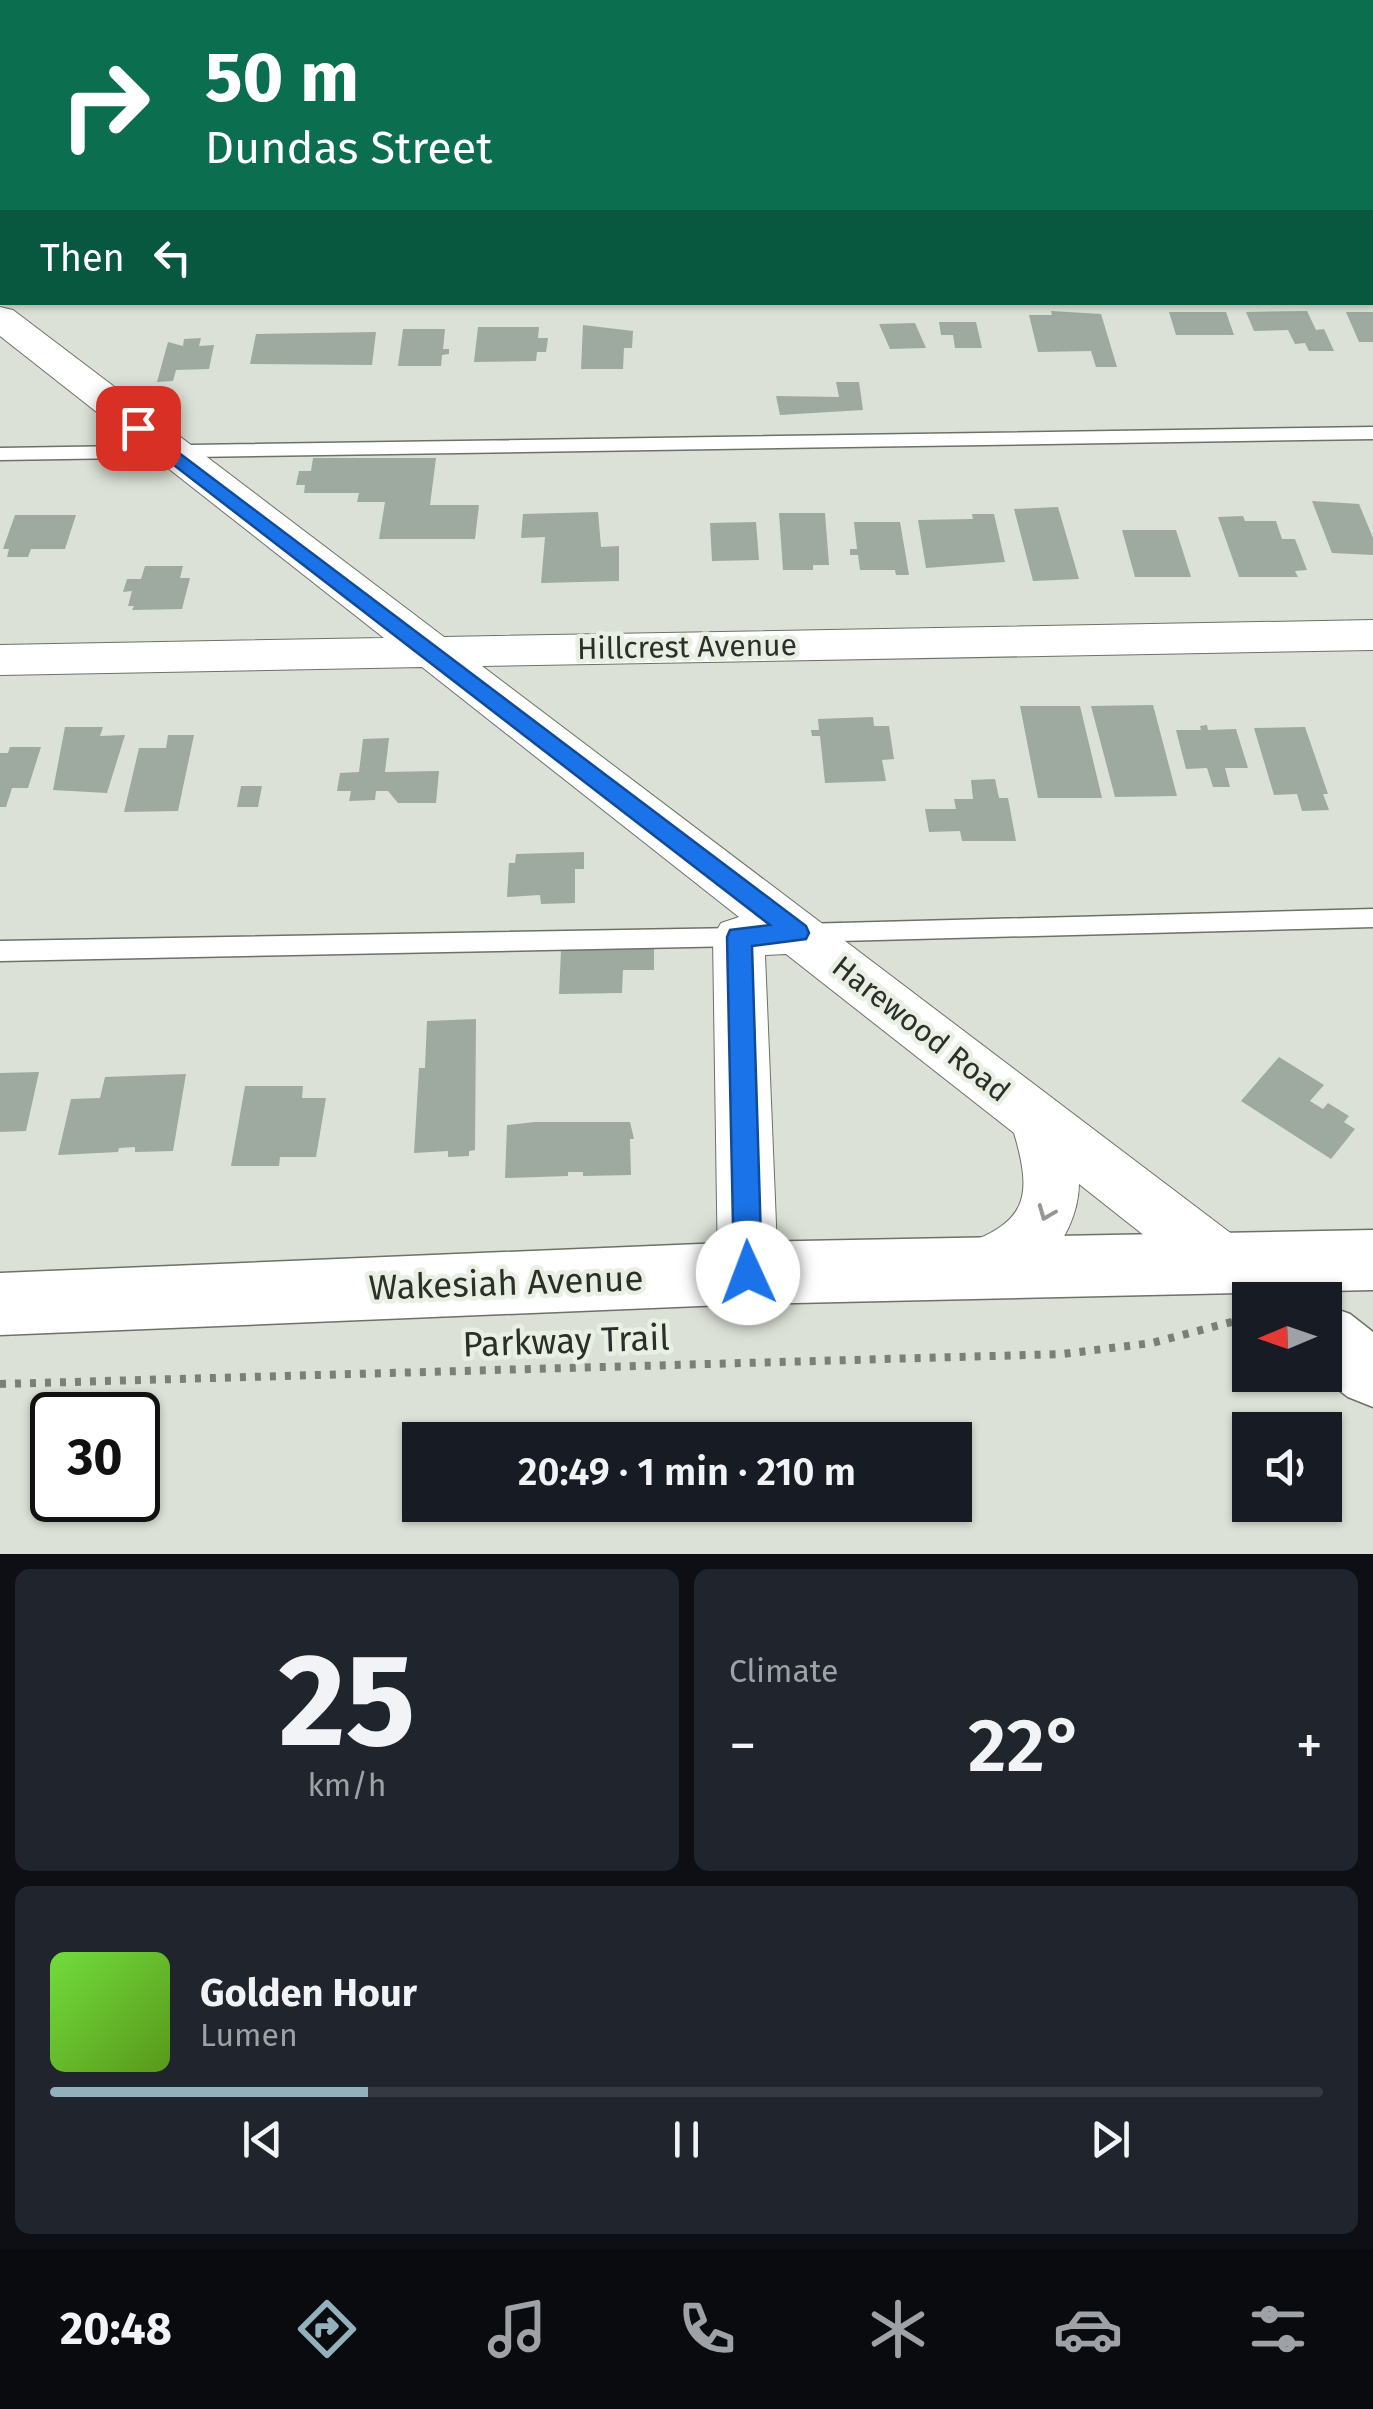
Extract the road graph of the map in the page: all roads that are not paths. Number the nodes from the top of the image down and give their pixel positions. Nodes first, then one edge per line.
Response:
1 (0, 318) edge
2 (1373, 433) edge
3 (166, 450) junction
4 (0, 454) edge
5 (1373, 635) edge
6 (433, 652) junction
7 (0, 660) edge
8 (1373, 918) edge
9 (797, 933) junction
10 (739, 937) junction
11 (0, 951) edge
12 (1038, 1118) junction
13 (1373, 1260) edge
14 (961, 1269) junction
15 (748, 1273) junction
16 (1236, 1282) edge
17 (1293, 1282) edge
18 (1232, 1292) edge
19 (0, 1304) edge
20 (1342, 1349) edge
21 (1373, 1374) edge

1 - 3 street, Harewood Road
2 - 3 lane
3 - 4 lane
3 - 6 street, Harewood Road
5 - 6 street, Hillcrest Avenue
6 - 7 street, Hillcrest Avenue
6 - 9 street, Harewood Road
8 - 9 lane
9 - 10 street
9 - 12 street, Harewood Road
10 - 11 lane
10 - 15 street
12 -> 14 street
12 - 16 street, Harewood Road
13 - 17 street, Wakesiah Avenue
14 - 15 street, Wakesiah Avenue
14 - 18 street, Wakesiah Avenue
15 - 19 street, Wakesiah Avenue
20 - 21 street

